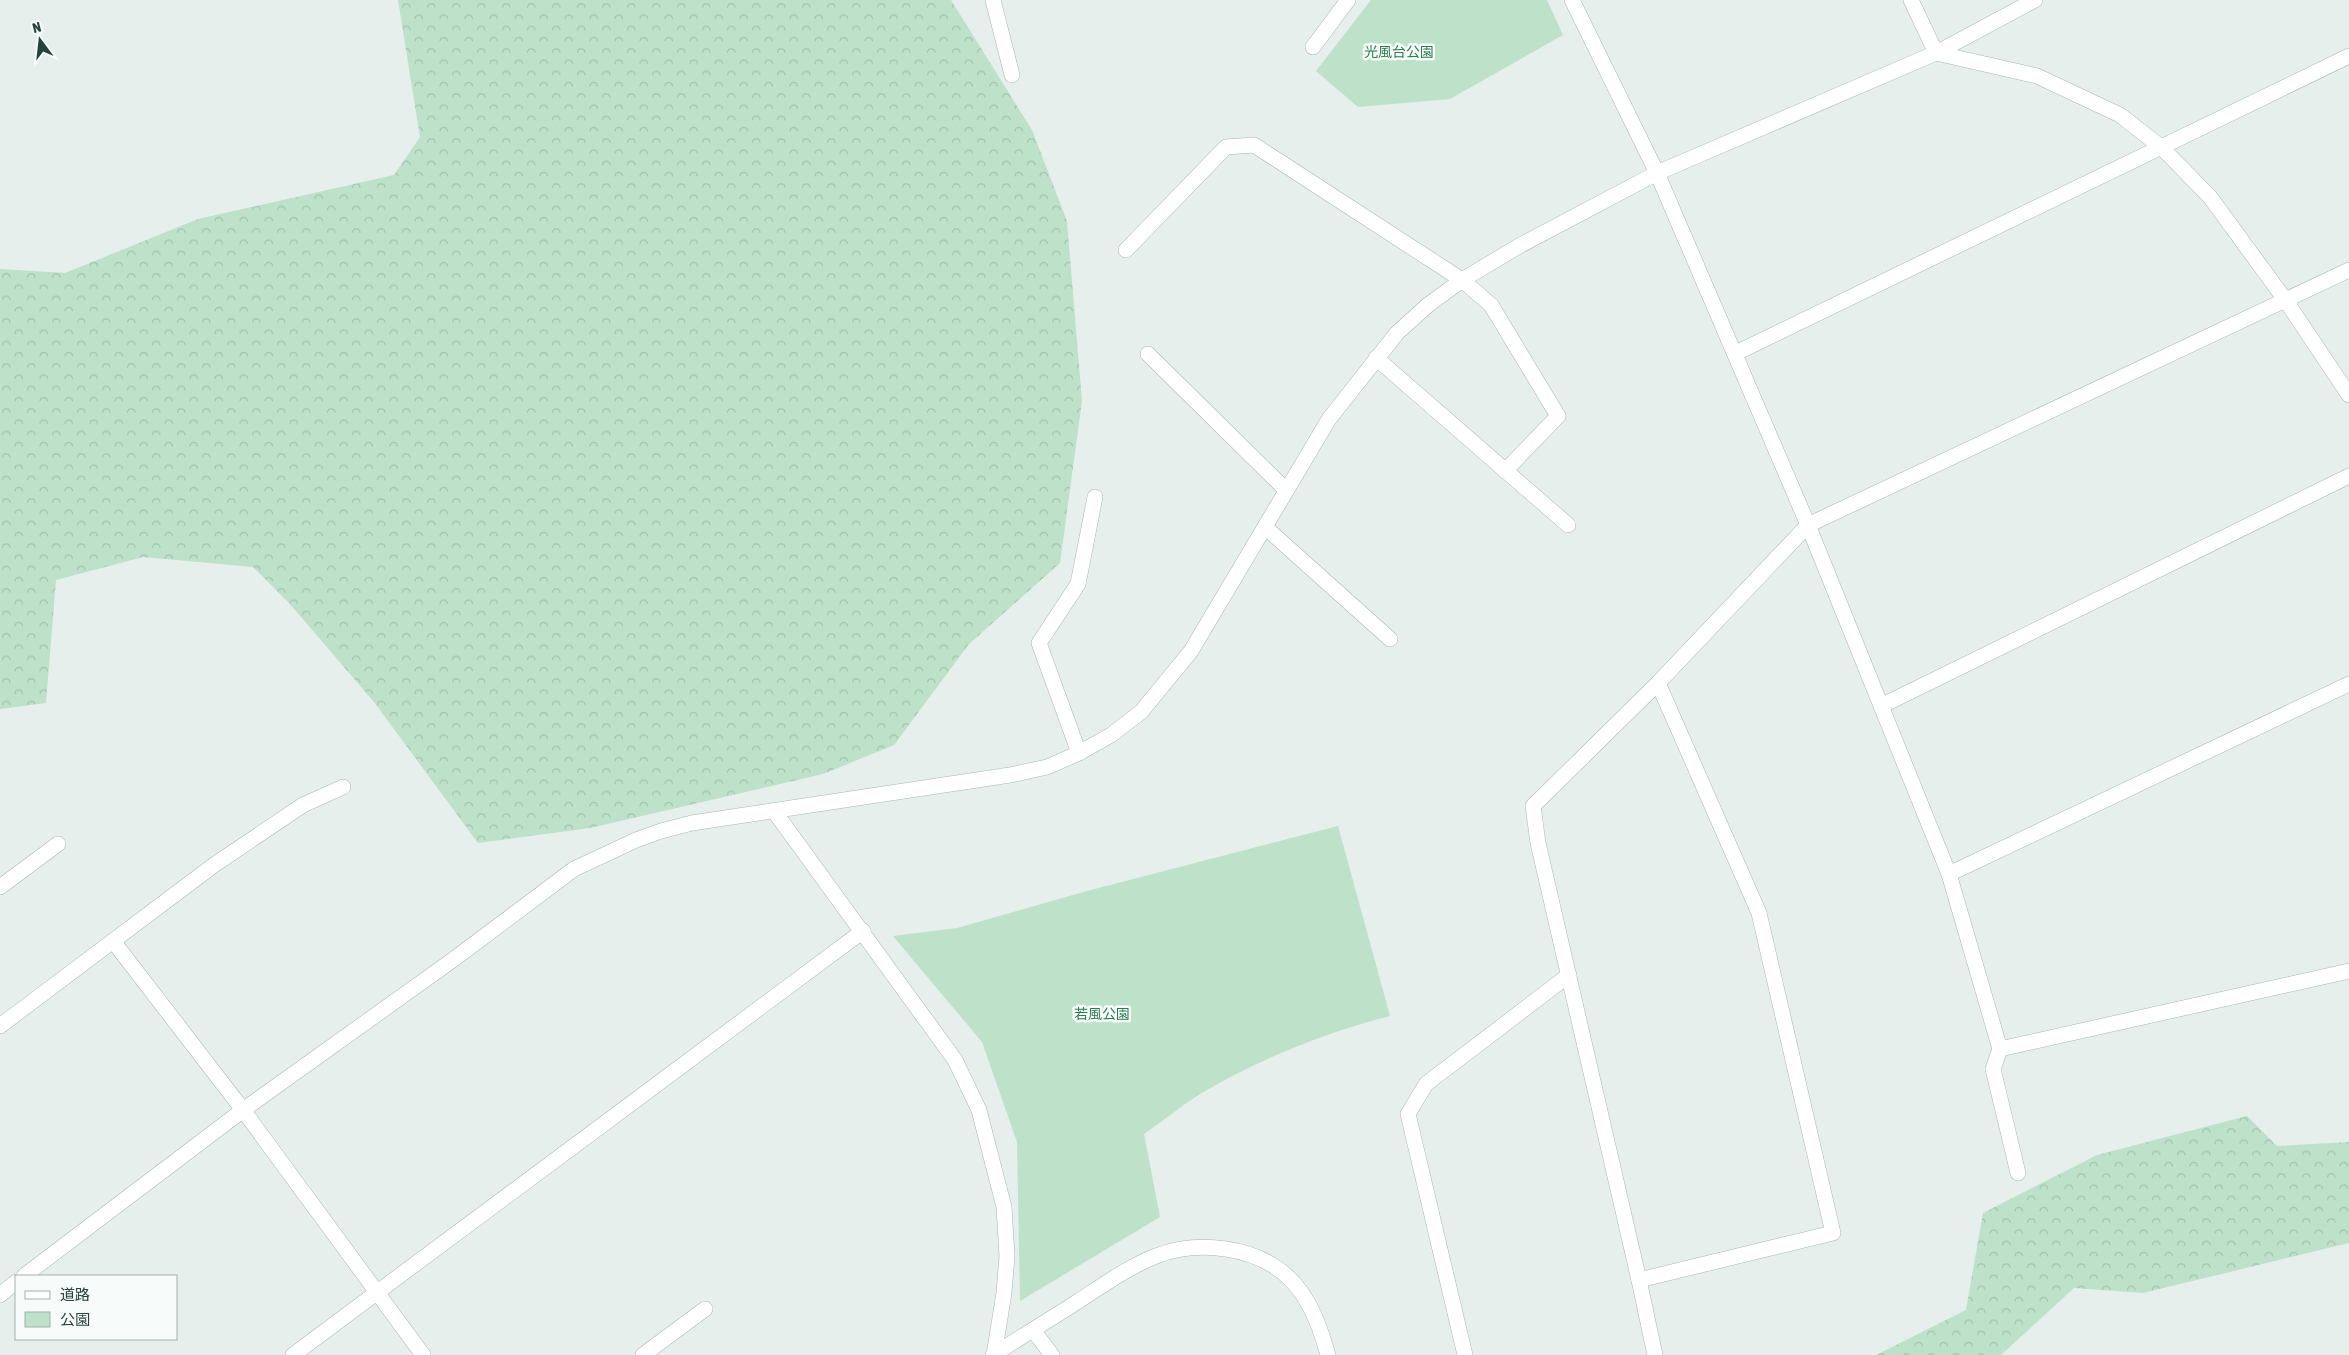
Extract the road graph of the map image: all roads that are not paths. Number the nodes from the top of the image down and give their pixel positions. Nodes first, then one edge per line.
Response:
1 (993, 0) edge
2 (1348, 0) edge
3 (1572, 0) edge
4 (1911, 0) edge
5 (2035, 0) edge
6 (1313, 48) dead end
7 (1936, 53) junction
8 (2349, 56) edge
9 (1012, 75) dead end
10 (2161, 147) junction
11 (1657, 173) junction
12 (1126, 250) dead end
13 (2349, 270) edge
14 (1462, 280) junction
15 (2286, 301) junction
16 (1736, 353) junction
17 (1148, 354) dead end
18 (1376, 358) junction
19 (2349, 395) edge
20 (1505, 471) junction
21 (2349, 476) edge
22 (1286, 490) junction
23 (1095, 497) dead end
24 (1568, 525) dead end
25 (1808, 525) junction
26 (1264, 527) junction
27 (1390, 639) dead end
28 (1658, 683) junction
29 (2349, 684) edge
30 (1881, 706) junction
31 (1079, 753) junction
32 (343, 788) dead end
33 (774, 811) junction
34 (58, 844) dead end
35 (1949, 874) junction
36 (2, 880) edge
37 (863, 931) junction
38 (114, 941) junction
39 (2349, 971) edge
40 (1569, 975) junction
41 (0, 1026) edge
42 (2000, 1049) junction
43 (243, 1110) junction
44 (2018, 1173) dead end
45 (25, 1275) edge
46 (1639, 1280) junction
47 (15, 1283) edge
48 (377, 1292) junction
49 (0, 1295) edge
50 (705, 1309) dead end
51 (1033, 1330) junction
52 (293, 1355) edge
53 (423, 1355) edge
54 (643, 1355) edge
55 (994, 1355) edge
56 (1052, 1355) edge
57 (1328, 1355) edge
58 (1465, 1355) edge
59 (1655, 1355) edge

1 - 9 street
2 - 6 street
3 - 11 street
4 - 7 street
5 - 7 street
7 - 10 street
7 - 11 street
8 - 10 street
10 - 15 street
10 - 16 street
11 - 14 street
11 - 16 street
12 - 14 street
13 - 15 street
14 - 18 street
14 - 20 street
15 - 19 street
15 - 25 street
16 - 25 street
17 - 22 street
18 - 20 street
18 - 22 street
20 - 24 street
21 - 30 street
22 - 26 street
23 - 31 street
25 - 28 street
25 - 30 street
26 - 27 street
26 - 31 street
28 - 40 street
28 - 46 street
29 - 35 street
30 - 35 street
31 - 33 street
32 - 38 street
33 - 37 street
33 - 43 street
34 - 36 street
35 - 42 street
37 - 48 street
37 - 55 street
38 - 41 street
38 - 43 street
39 - 42 street
40 - 46 street
40 - 58 street
42 - 44 street
43 - 45 street
43 - 48 street
46 - 59 street
47 - 49 street
48 - 52 street
48 - 53 street
50 - 54 street
51 - 55 street
51 - 56 street
51 - 57 street

